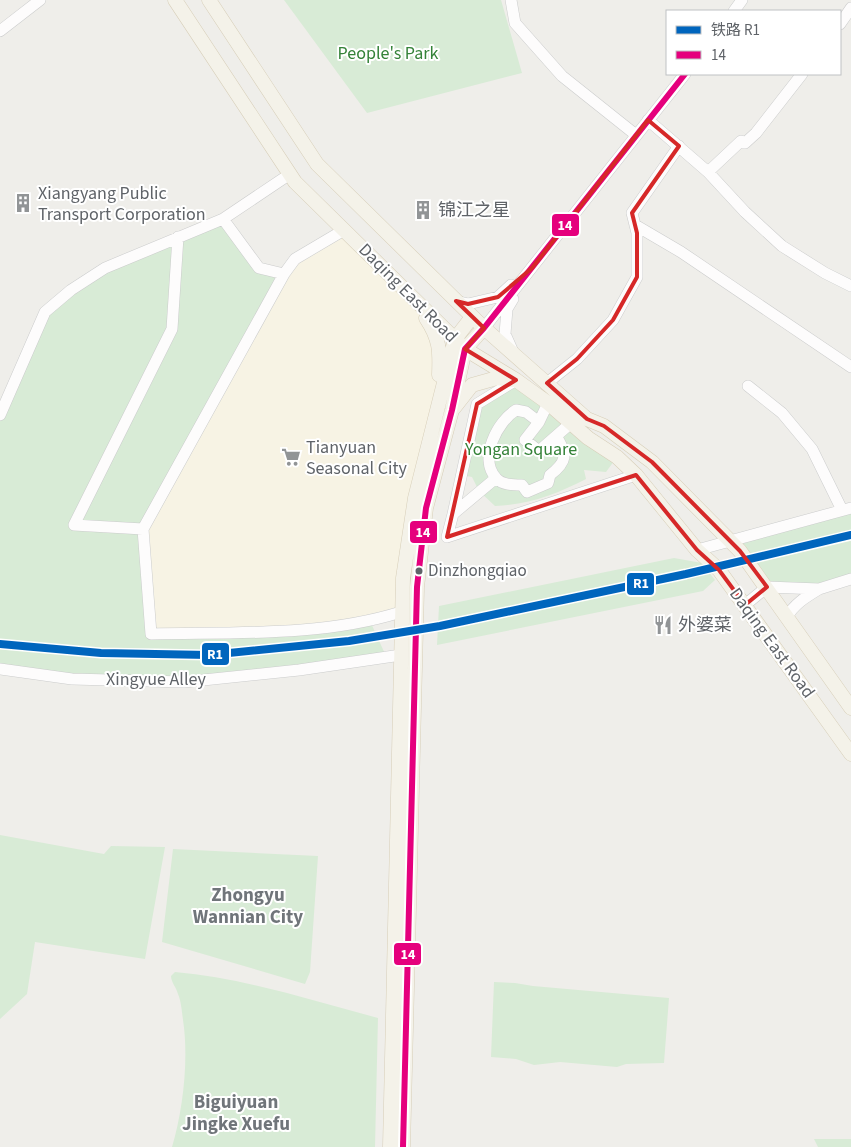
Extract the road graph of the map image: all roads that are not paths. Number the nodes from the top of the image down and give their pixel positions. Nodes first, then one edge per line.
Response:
1 (40, 0) edge
2 (175, 0) edge
3 (209, 0) edge
4 (511, 0) edge
5 (851, 8) edge
6 (841, 23) edge
7 (0, 31) edge
8 (684, 75) edge
9 (801, 75) edge
10 (648, 120) junction
11 (636, 135) junction
12 (679, 146) junction
13 (708, 172) junction
14 (290, 174) junction
15 (223, 218) junction
16 (635, 225) junction
17 (344, 230) junction
18 (178, 237) junction
19 (532, 268) junction
20 (284, 274) junction
21 (851, 286) edge
22 (414, 298) junction
23 (456, 301) junction
24 (472, 317) junction
25 (484, 328) junction
26 (454, 338) junction
27 (465, 349) junction
28 (515, 356) junction
29 (851, 368) edge
30 (516, 380) junction
31 (547, 383) junction
32 (748, 386) dead end
33 (548, 403) junction
34 (445, 407) junction
35 (0, 415) edge
36 (539, 422) junction
37 (571, 423) junction
38 (556, 436) junction
39 (636, 475) junction
40 (496, 478) junction
41 (847, 509) edge
42 (453, 514) junction
43 (143, 529) junction
44 (729, 542) junction
45 (697, 550) junction
46 (851, 579) edge
47 (767, 587) junction
48 (819, 589) junction
49 (745, 605) junction
50 (401, 612) junction
51 (787, 617) junction
52 (401, 655) junction
53 (0, 669) edge
54 (851, 708) edge
55 (851, 754) edge
56 (390, 1147) edge
57 (403, 1147) edge

1 - 7 street
2 - 14 main road, Daqing East Road
3 - 23 main road, Daqing East Road
4 - 11 street
5 - 6 street
8 - 10 street
9 - 13 street
10 - 11 street
10 - 12 street
11 - 19 street
12 - 13 street
12 - 16 street
13 - 21 street
14 - 15 street
14 - 17 main road, Daqing East Road
15 - 18 street
15 - 20 street
16 - 29 street
16 - 31 street
17 - 20 street
17 - 22 main road, Daqing East Road
18 - 35 street
18 - 43 street
19 - 23 street
19 - 25 street
19 - 28 street
20 - 43 street
22 - 26 main road, Daqing East Road
22 - 34 main road
23 - 24 main road, Daqing East Road
24 - 25 main road, Daqing East Road
24 - 26 main road
25 - 27 main road
25 - 28 main road, Daqing East Road
26 - 27 main road, Daqing East Road
26 - 34 main road
27 - 30 main road, Daqing East Road
27 - 34 main road
28 - 31 main road, Daqing East Road
30 - 33 main road, Daqing East Road
30 - 34 main road
30 - 42 street
31 - 44 main road, Daqing East Road
32 - 41 street
33 - 36 street
33 - 37 main road, Daqing East Road
34 - 50 main road
34 - 57 main road
36 - 38 street
36 - 40 street
37 - 38 street
37 - 39 main road, Daqing East Road
38 - 40 street
39 - 42 street
39 - 45 main road, Daqing East Road
40 - 42 street
41 - 44 street
43 - 50 street
44 - 45 street
44 - 47 main road, Daqing East Road
45 - 49 main road, Daqing East Road
46 - 48 street
47 - 48 street
47 - 49 street
47 - 51 main road, Daqing East Road
48 - 51 street
49 - 55 main road, Daqing East Road
50 - 52 main road
51 - 54 main road, Daqing East Road
52 - 53 street, Xingyue Alley
52 - 56 main road

